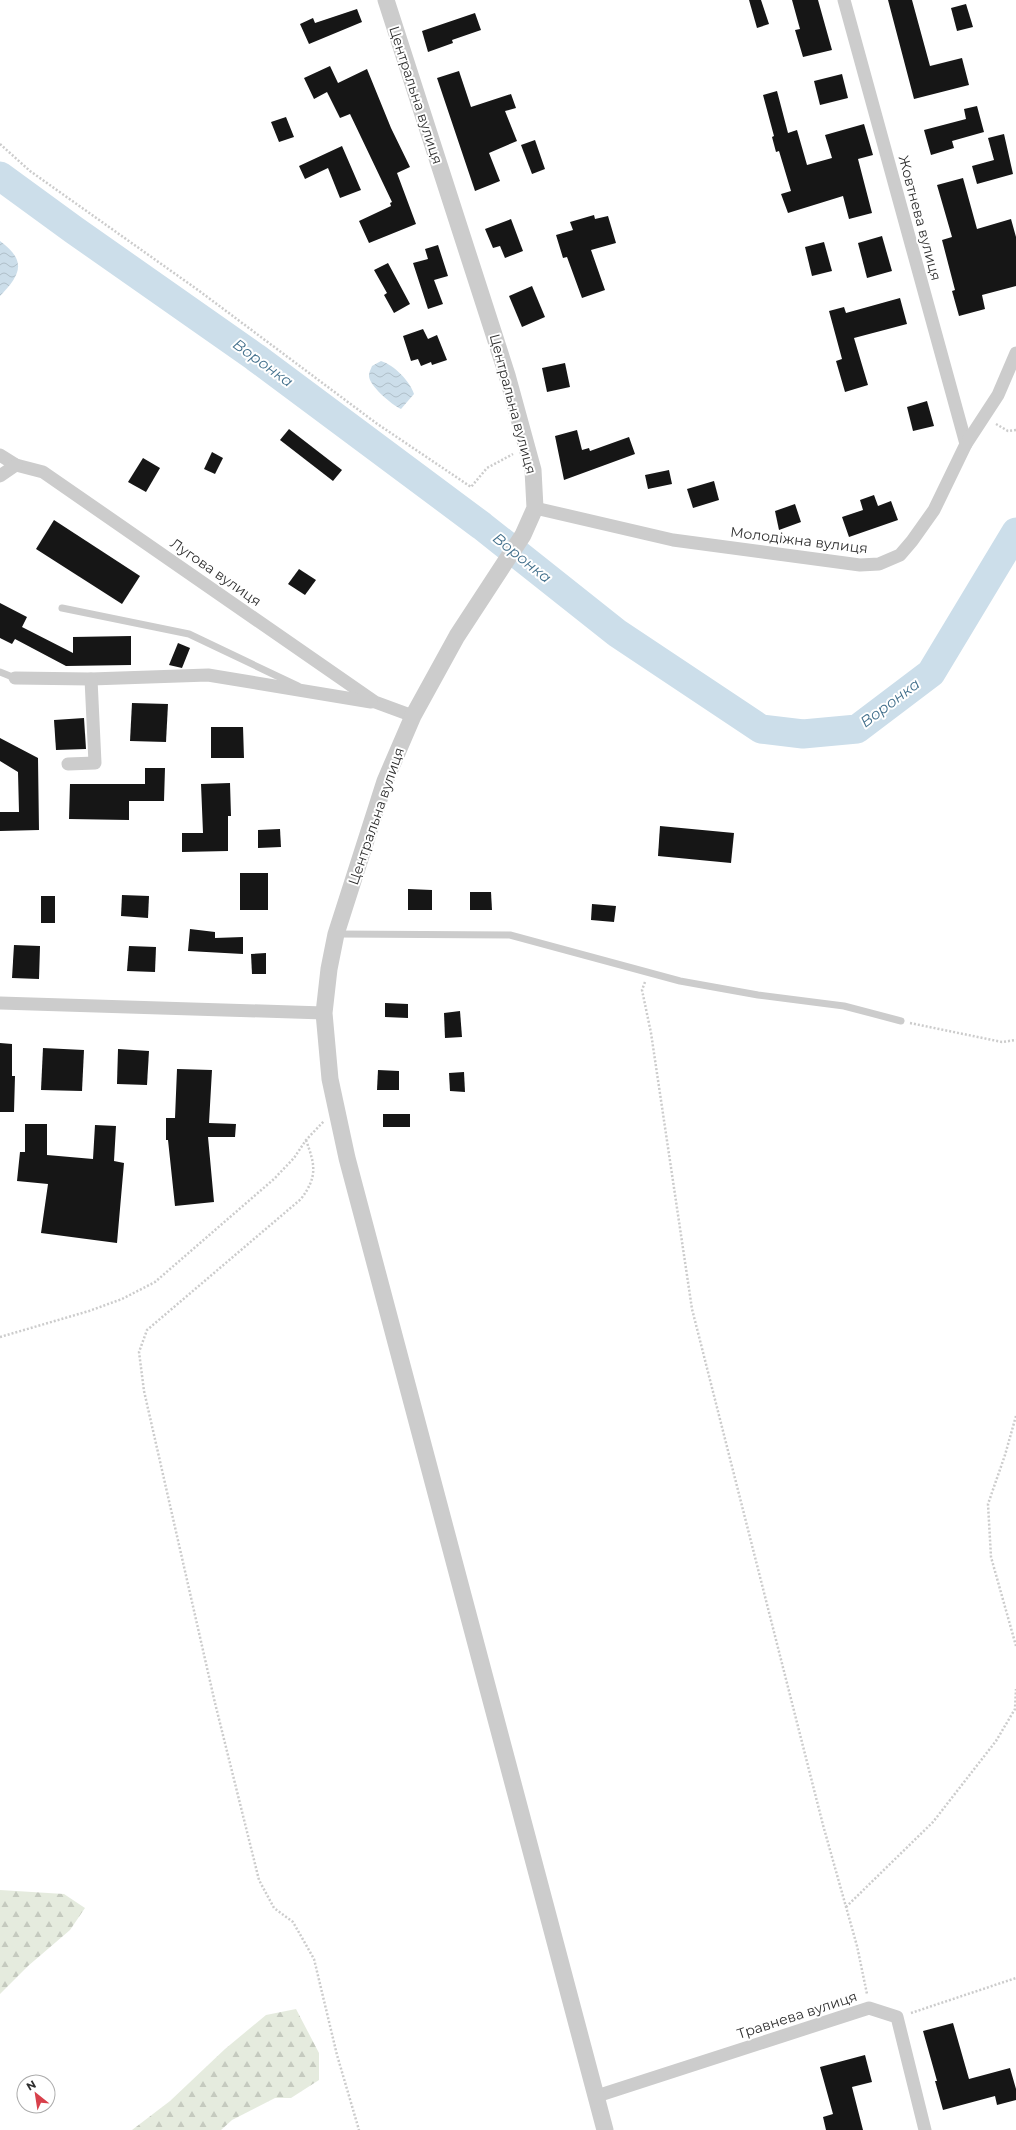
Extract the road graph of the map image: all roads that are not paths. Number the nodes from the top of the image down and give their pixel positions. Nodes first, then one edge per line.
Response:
1 (386, 0) edge
2 (844, 0) edge
3 (1016, 353) edge
4 (966, 444) junction
5 (0, 455) edge
6 (16, 465) junction
7 (0, 476) edge
8 (535, 508) junction
9 (62, 608) dead end
10 (0, 672) edge
11 (15, 678) joint
12 (91, 679) junction
13 (310, 692) junction
14 (375, 702) junction
15 (413, 716) junction
16 (68, 764) dead end
17 (336, 934) junction
18 (0, 1003) edge
19 (324, 1013) junction
20 (901, 1021) road end
21 (597, 2096) junction
22 (605, 2130) edge
23 (925, 2130) edge

1 - 8 street, Центральна вулиця
2 - 4 street, Жовтнева вулиця
3 - 4 street, Молодіжна вулиця
4 - 8 street, Молодіжна вулиця
5 - 6 street, Лугова вулиця
6 - 7 street
6 - 14 street, Лугова вулиця
8 - 15 street, Центральна вулиця
9 - 13 lane
10 - 11 lane
11 - 12 street
12 - 13 street
12 - 16 street
13 - 14 street
14 - 15 street, Лугова вулиця
15 - 17 street, Центральна вулиця
17 - 19 street, Центральна вулиця
17 - 20 lane
18 - 19 street
19 - 21 street, Центральна вулиця
21 - 22 street, Центральна вулиця
21 - 23 street, Травнева вулиця

